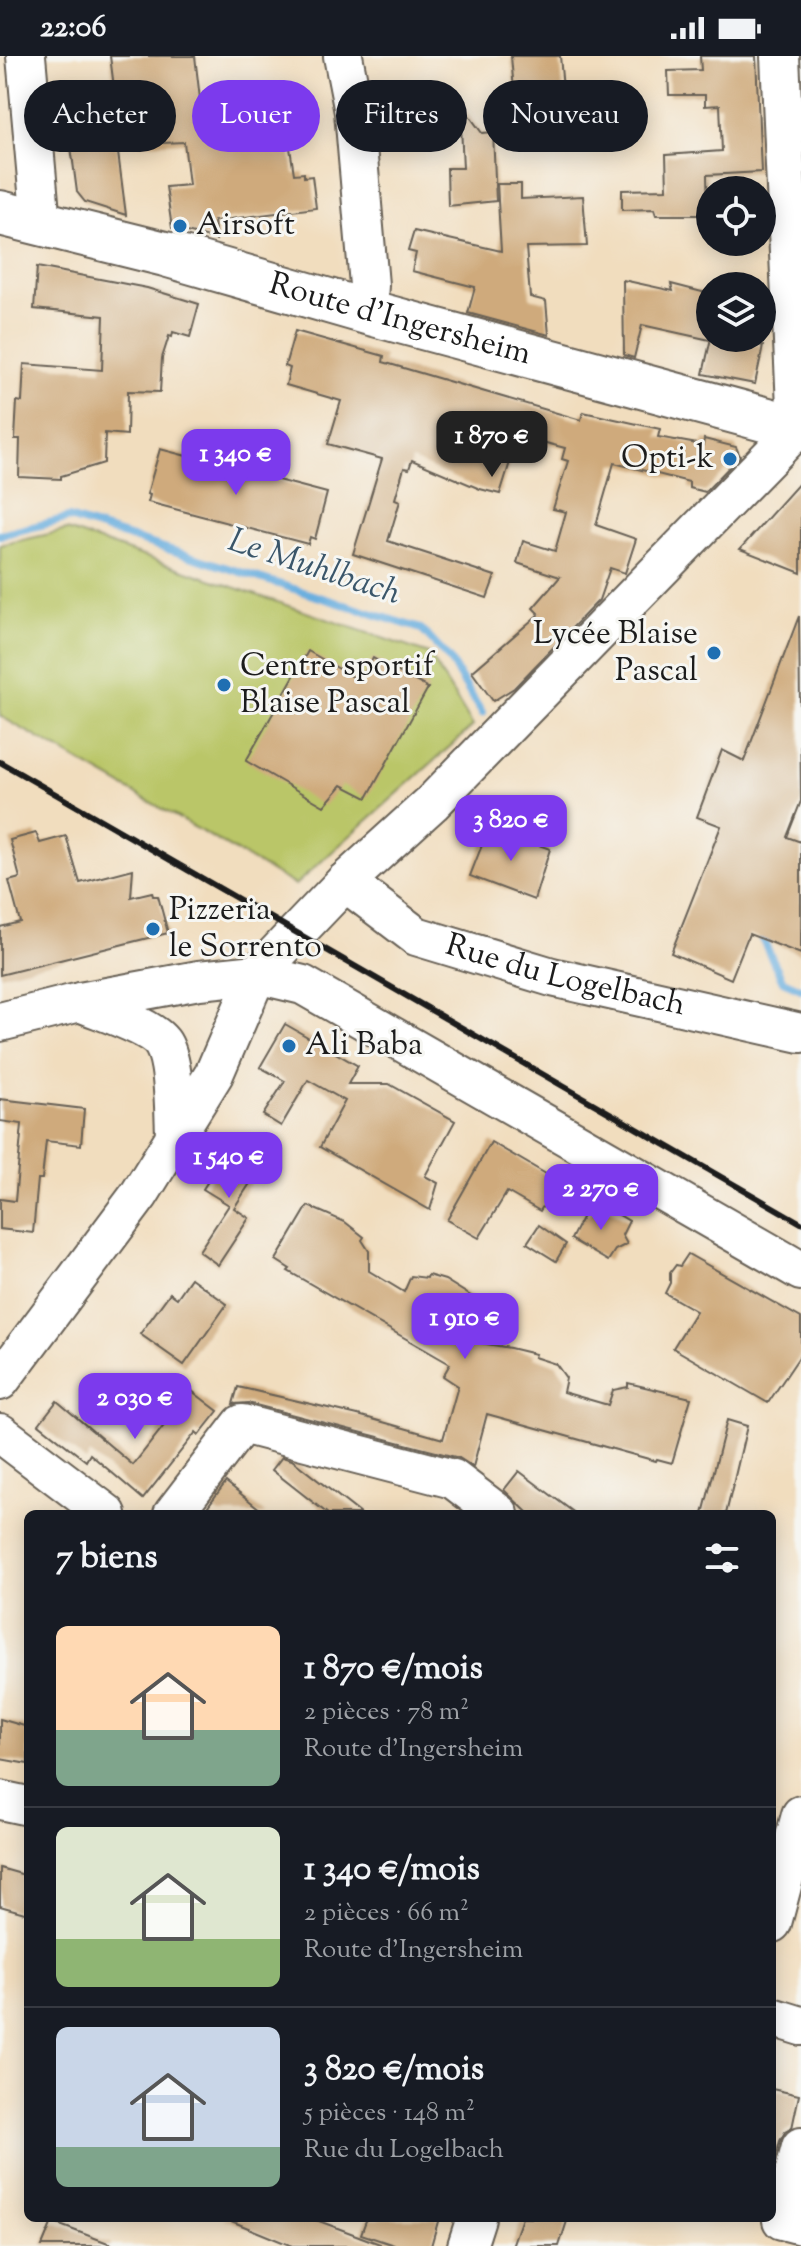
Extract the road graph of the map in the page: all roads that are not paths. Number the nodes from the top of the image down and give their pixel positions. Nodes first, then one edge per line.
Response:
1 (26, 56) edge
2 (343, 56) edge
3 (780, 56) edge
4 (0, 213) edge
5 (41, 224) junction
6 (367, 312) junction
7 (799, 429) edge
8 (345, 882) junction
9 (257, 974) junction
10 (80, 1002) junction
11 (0, 1022) edge
12 (801, 1033) edge
13 (175, 1136) junction
14 (801, 1271) edge
15 (0, 1381) edge
16 (0, 1433) edge
17 (102, 1510) edge
18 (176, 1510) edge
19 (494, 1510) edge
20 (0, 1800) edge
21 (24, 1805) edge
22 (801, 1815) edge
23 (776, 1908) edge
24 (776, 2018) edge
25 (801, 2026) edge
26 (801, 2147) edge
27 (475, 2222) edge
28 (801, 2225) edge
29 (467, 2246) edge

1 - 5 street
2 - 6 street
3 - 7 street
4 - 5 main road, Route d'Ingersheim
5 - 6 main road, Route d'Ingersheim
6 - 7 main road, Route d'Ingersheim
7 - 8 street
8 - 9 street
8 - 12 street, Rue du Logelbach
9 - 10 street
9 - 13 street
9 - 14 street
10 - 11 street
10 - 13 street
13 - 15 street
16 - 17 street
18 - 19 street
20 - 21 street
22 - 23 street
24 - 25 street
26 - 28 street
27 - 29 street

